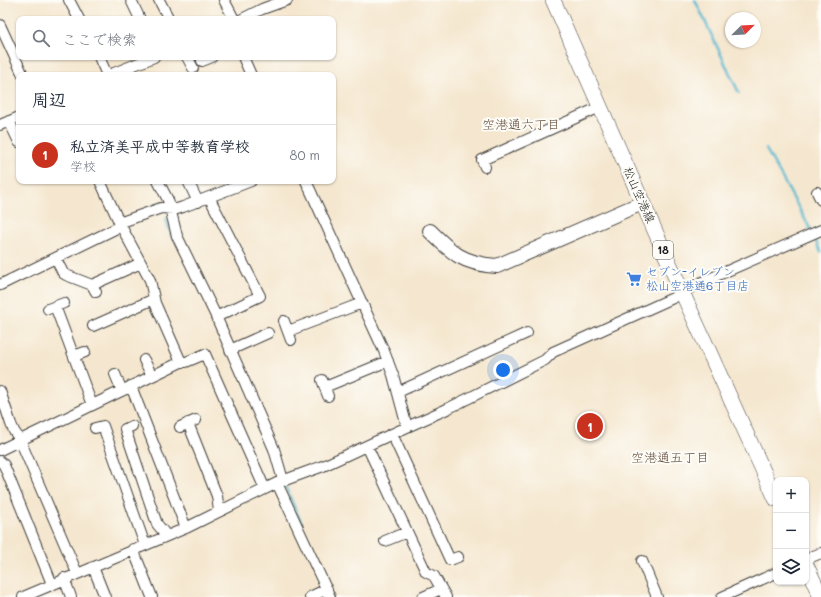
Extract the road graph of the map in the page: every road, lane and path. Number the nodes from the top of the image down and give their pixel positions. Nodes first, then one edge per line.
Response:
1 (70, 0) edge
2 (131, 0) edge
3 (159, 0) edge
4 (224, 0) edge
5 (288, 0) edge
6 (553, 0) edge
7 (276, 2) edge
8 (78, 16) edge
9 (139, 16) edge
10 (167, 16) edge
11 (232, 16) edge
12 (248, 16) edge
13 (0, 25) edge
14 (16, 60) edge
15 (16, 60) edge
16 (100, 60) edge
17 (146, 60) edge
18 (189, 60) edge
19 (244, 60) edge
20 (193, 68) dead end
21 (22, 72) edge
22 (106, 72) edge
23 (116, 72) edge
24 (250, 72) edge
25 (600, 106) junction
26 (16, 118) edge
27 (4, 123) edge
28 (16, 138) edge
29 (485, 167) dead end
30 (101, 184) edge
31 (160, 184) edge
32 (189, 184) edge
33 (232, 184) edge
34 (307, 184) edge
35 (210, 197) junction
36 (198, 202) junction
37 (642, 203) junction
38 (170, 208) junction
39 (120, 225) junction
40 (430, 230) dead end
41 (821, 230) edge
42 (56, 259) junction
43 (141, 263) junction
44 (0, 285) edge
45 (682, 292) junction
46 (154, 299) junction
47 (362, 303) junction
48 (56, 306) dead end
49 (216, 317) junction
50 (98, 320) dead end
51 (288, 330) dead end
52 (268, 333) dead end
53 (527, 333) dead end
54 (230, 350) junction
55 (85, 352) dead end
56 (74, 356) junction
57 (144, 360) dead end
58 (181, 362) junction
59 (388, 362) junction
60 (115, 374) dead end
61 (152, 376) junction
62 (132, 386) junction
63 (325, 388) dead end
64 (122, 391) junction
65 (398, 392) junction
66 (4, 396) edge
67 (92, 405) junction
68 (188, 423) dead end
69 (132, 426) dead end
70 (407, 426) junction
71 (95, 428) dead end
72 (392, 434) junction
73 (20, 440) junction
74 (367, 446) junction
75 (0, 450) edge
76 (0, 461) edge
77 (280, 482) junction
78 (265, 489) junction
79 (773, 492) edge
80 (219, 511) junction
81 (186, 528) junction
82 (407, 532) junction
83 (167, 536) junction
84 (385, 541) dead end
85 (144, 545) junction
86 (134, 549) junction
87 (821, 552) edge
88 (458, 557) dead end
89 (809, 558) edge
90 (642, 561) dead end
91 (93, 567) junction
92 (809, 571) edge
93 (77, 573) junction
94 (773, 574) edge
95 (64, 578) junction
96 (52, 584) junction
97 (328, 593) edge
98 (444, 593) edge
99 (23, 597) edge
100 (71, 597) edge
101 (105, 597) edge
102 (152, 597) edge
103 (310, 597) edge
104 (423, 597) edge
105 (657, 597) edge
106 (722, 597) edge
107 (821, 597) edge

1 - 8 street
2 - 9 street
3 - 10 street
4 - 11 street
5 - 7 street
6 - 25 main road, 松山空港線 / 18
7 - 12 street
13 - 14 street
15 - 21 street
16 - 22 street
17 - 23 street
18 - 20 street
19 - 24 street
25 - 29 street
25 - 37 main road, 松山空港線 / 18
26 - 27 street
27 - 28 street
30 - 39 street
31 - 38 street
32 - 36 street
33 - 35 street
34 - 47 street
35 - 36 street
35 - 49 street
36 - 38 street
37 - 40 street
37 - 45 main road, 松山空港線 / 18
38 - 39 street
38 - 49 street
39 - 42 street
39 - 43 street
41 - 45 street
42 - 43 street
42 - 44 street
43 - 46 street
45 - 70 street
45 - 79 main road, 松山空港線 / 18
46 - 50 street
46 - 58 street
47 - 51 street
47 - 59 street
48 - 56 street
49 - 54 street
52 - 54 street
53 - 65 street
54 - 77 street
55 - 56 street
56 - 67 street
57 - 61 street
58 - 61 street
58 - 78 street
59 - 63 street
59 - 65 street
60 - 64 street
61 - 62 street
62 - 64 street
62 - 81 street
64 - 67 street
65 - 70 street
66 - 73 street
67 - 73 street
68 - 80 street
69 - 83 street
70 - 72 street
71 - 85 street
72 - 74 street
72 - 88 street
73 - 75 street
73 - 93 street
74 - 77 street
74 - 82 street
76 - 96 street
77 - 78 street
77 - 97 street
78 - 80 street
80 - 81 street
81 - 83 street
82 - 84 street
82 - 98 street
83 - 85 street
85 - 86 street
86 - 91 street
86 - 102 street
87 - 89 street
90 - 105 street
91 - 93 street
91 - 101 street
92 - 107 main road
93 - 95 street
94 - 106 street
95 - 96 street
95 - 100 street
96 - 99 street
97 - 103 street
98 - 104 street

